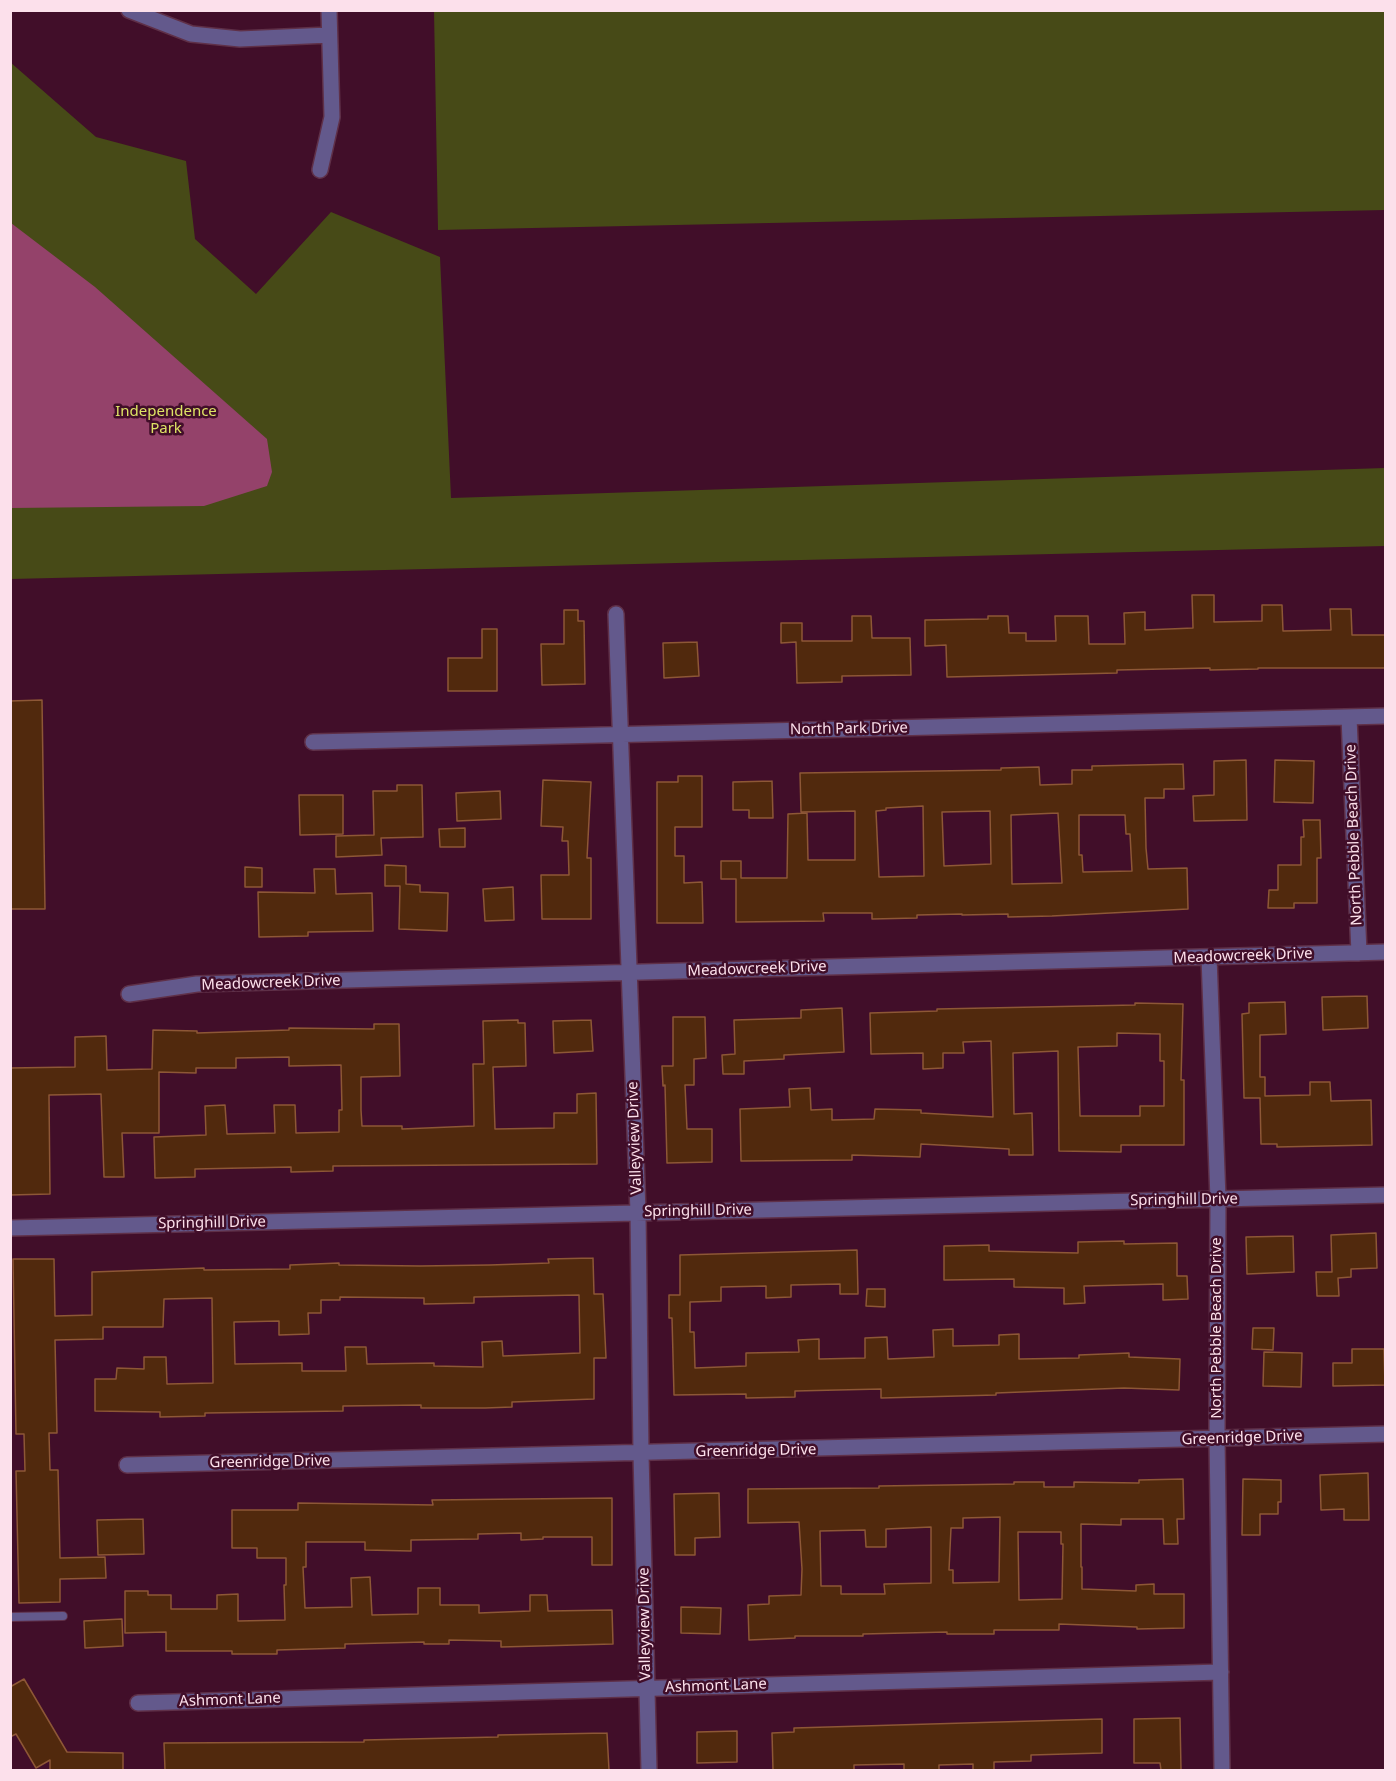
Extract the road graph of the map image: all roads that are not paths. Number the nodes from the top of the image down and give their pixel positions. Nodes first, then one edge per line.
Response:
1 (129, 10) edge
2 (329, 10) edge
3 (329, 35) junction
4 (320, 170) dead end
5 (615, 614) dead end
6 (1386, 716) edge
7 (1349, 717) junction
8 (620, 735) junction
9 (313, 742) dead end
10 (1386, 952) edge
11 (1359, 953) junction
12 (1209, 957) junction
13 (628, 973) junction
14 (129, 994) dead end
15 (1386, 1195) edge
16 (1218, 1199) junction
17 (638, 1212) junction
18 (10, 1227) edge
19 (1386, 1434) edge
20 (1217, 1439) junction
21 (641, 1454) junction
22 (127, 1466) dead end
23 (63, 1616) dead end
24 (10, 1617) edge
25 (1221, 1672) junction
26 (647, 1688) junction
27 (138, 1703) dead end
28 (649, 1770) edge
29 (1222, 1770) edge

1 - 3 street
2 - 3 street
3 - 4 street
5 - 8 street, Valleyview Drive
6 - 7 street, North Park Drive
7 - 8 street, North Park Drive
7 - 11 street, North Pebble Beach Drive
8 - 9 street, North Park Drive
8 - 13 street, Valleyview Drive
10 - 11 street, Meadowcreek Drive
11 - 12 street, Meadowcreek Drive
12 - 13 street, Meadowcreek Drive
12 - 16 street, North Pebble Beach Drive
13 - 14 street, Meadowcreek Drive
13 - 17 street, Valleyview Drive
15 - 16 street, Springhill Drive
16 - 17 street, Springhill Drive
16 - 20 street, North Pebble Beach Drive
17 - 18 street, Springhill Drive
17 - 21 street, Valleyview Drive
19 - 20 street, Greenridge Drive
20 - 21 street, Greenridge Drive
20 - 25 street, North Pebble Beach Drive
21 - 22 street, Greenridge Drive
21 - 26 street, Valleyview Drive
23 - 24 lane
25 - 26 street, Ashmont Lane
25 - 29 street, North Pebble Beach Drive
26 - 27 street, Ashmont Lane
26 - 28 street, Valleyview Drive

